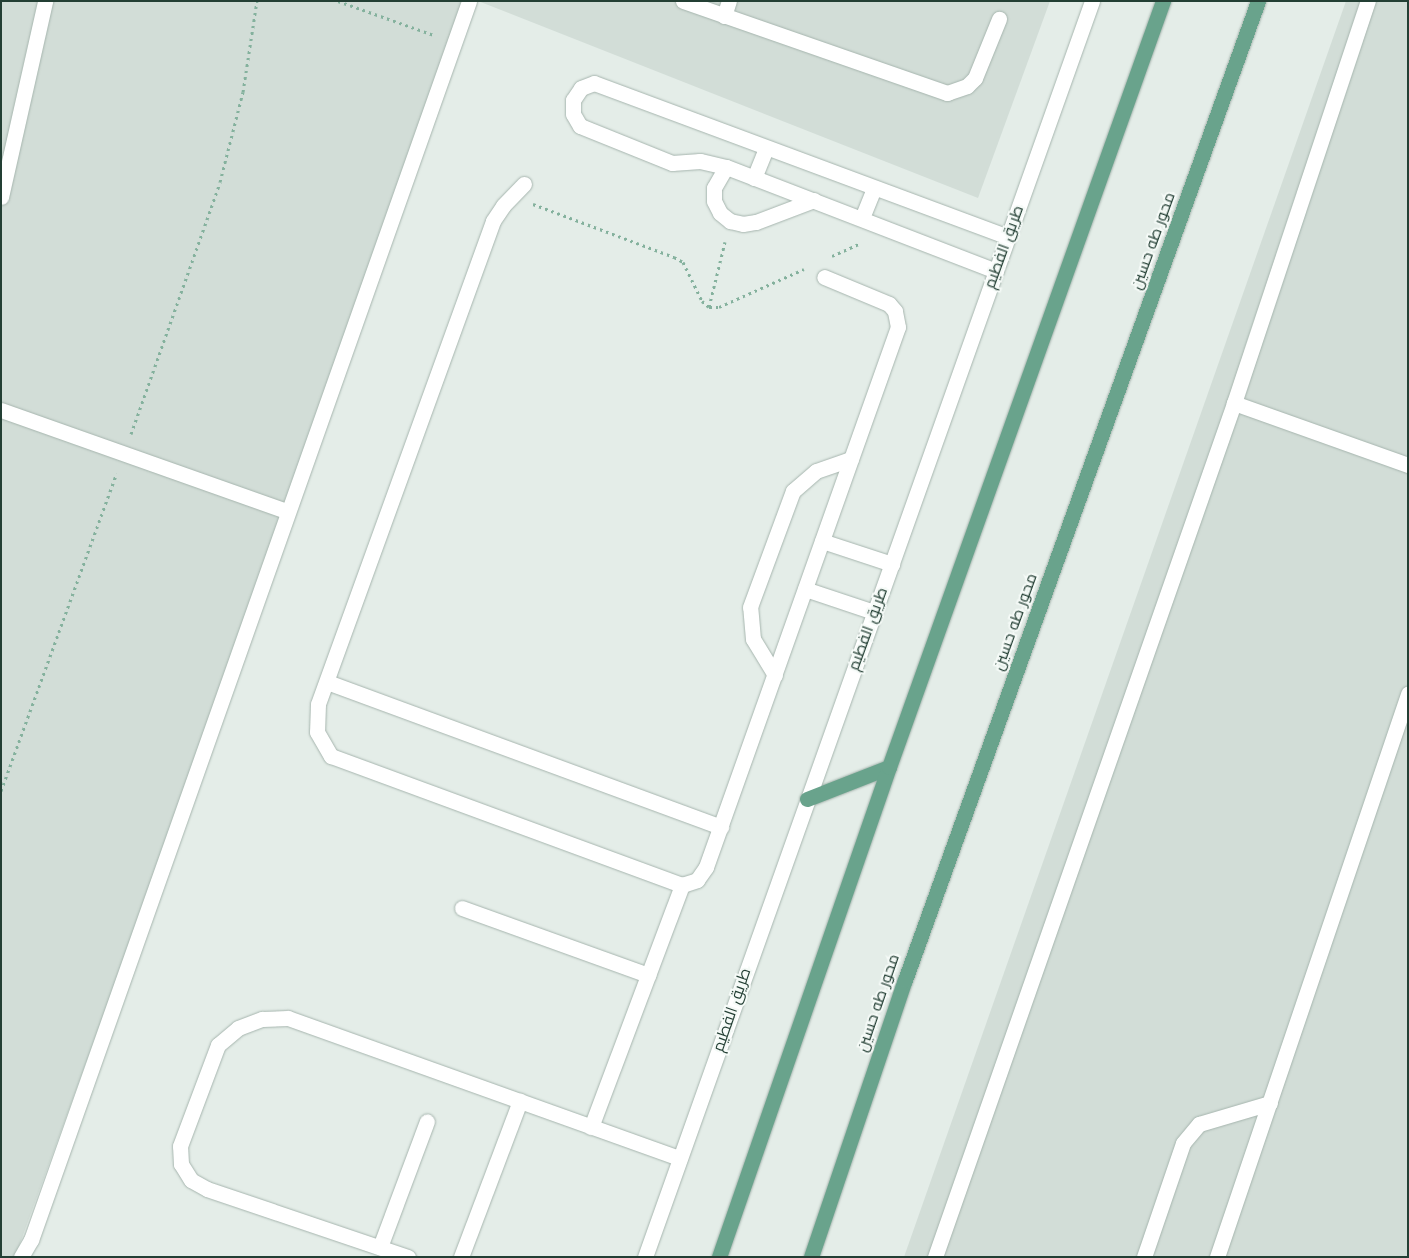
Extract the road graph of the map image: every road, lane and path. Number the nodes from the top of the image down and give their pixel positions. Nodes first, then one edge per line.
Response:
1 (45, 1) edge
2 (257, 1) edge
3 (338, 1) edge
4 (469, 1) edge
5 (683, 1) edge
6 (1092, 1) edge
7 (1163, 1) edge
8 (1258, 1) edge
9 (1368, 1) edge
10 (727, 8) edge
11 (999, 19) dead end
12 (455, 42) junction
13 (766, 148) junction
14 (726, 167) junction
15 (754, 178) junction
16 (524, 184) dead end
17 (874, 189) junction
18 (512, 196) junction
19 (1, 197) edge
20 (814, 200) junction
21 (862, 218) junction
22 (730, 221) junction
23 (891, 229) junction
24 (1008, 237) junction
25 (828, 258) dead end
26 (810, 266) dead end
27 (996, 271) junction
28 (824, 277) dead end
29 (709, 307) junction
30 (1234, 403) junction
31 (1, 410) edge
32 (124, 454) junction
33 (851, 459) junction
34 (1408, 465) edge
35 (287, 511) junction
36 (822, 541) junction
37 (892, 564) junction
38 (805, 589) junction
39 (874, 612) junction
40 (775, 675) junction
41 (326, 682) junction
42 (1408, 694) edge
43 (889, 768) junction
44 (1, 791) edge
45 (807, 799) junction
46 (722, 827) junction
47 (682, 885) junction
48 (462, 908) dead end
49 (648, 975) junction
50 (520, 1102) junction
51 (1270, 1103) junction
52 (428, 1121) dead end
53 (592, 1127) junction
54 (680, 1158) junction
55 (380, 1247) junction
56 (21, 1257) edge
57 (408, 1257) edge
58 (462, 1257) edge
59 (646, 1257) edge
60 (719, 1257) edge
61 (811, 1257) edge
62 (935, 1257) edge
63 (1144, 1257) edge
64 (1217, 1257) edge

1 - 19 street
2 - 32 path
3 - 12 path
4 - 12 street
5 - 10 street
6 - 24 street, طريق الفطيم
7 - 43 main road
8 - 61 main road, محور طه حسين
9 - 30 street
10 - 11 street
12 - 35 street
13 - 14 street
13 - 15 street
13 - 17 street
14 - 15 street
14 - 22 street
15 - 20 street
16 - 18 street
17 - 21 street
17 - 24 street
18 - 29 path
18 - 41 street
20 - 21 street
20 - 22 street
21 - 23 street
22 - 29 path
23 - 25 path
23 - 27 street
24 - 27 street, طريق الفطيم
26 - 29 path
27 - 37 street, طريق الفطيم
28 - 33 street
30 - 34 street
30 - 62 street
31 - 32 street
32 - 35 street
32 - 44 path
33 - 36 street
33 - 40 street
35 - 56 street
36 - 37 street
36 - 38 street
37 - 39 street, طريق الفطيم
38 - 39 street
38 - 40 street
39 - 45 street, طريق الفطيم
40 - 46 street
41 - 46 street
41 - 47 street
42 - 51 street
43 - 45 main road
43 - 60 main road
45 - 54 street, طريق الفطيم
46 - 47 street
47 - 49 street
48 - 49 street
49 - 53 street
50 - 53 street
50 - 55 street
50 - 58 street
51 - 63 street
51 - 64 street
52 - 55 street
53 - 54 street
54 - 59 street, طريق الفطيم
55 - 57 street

